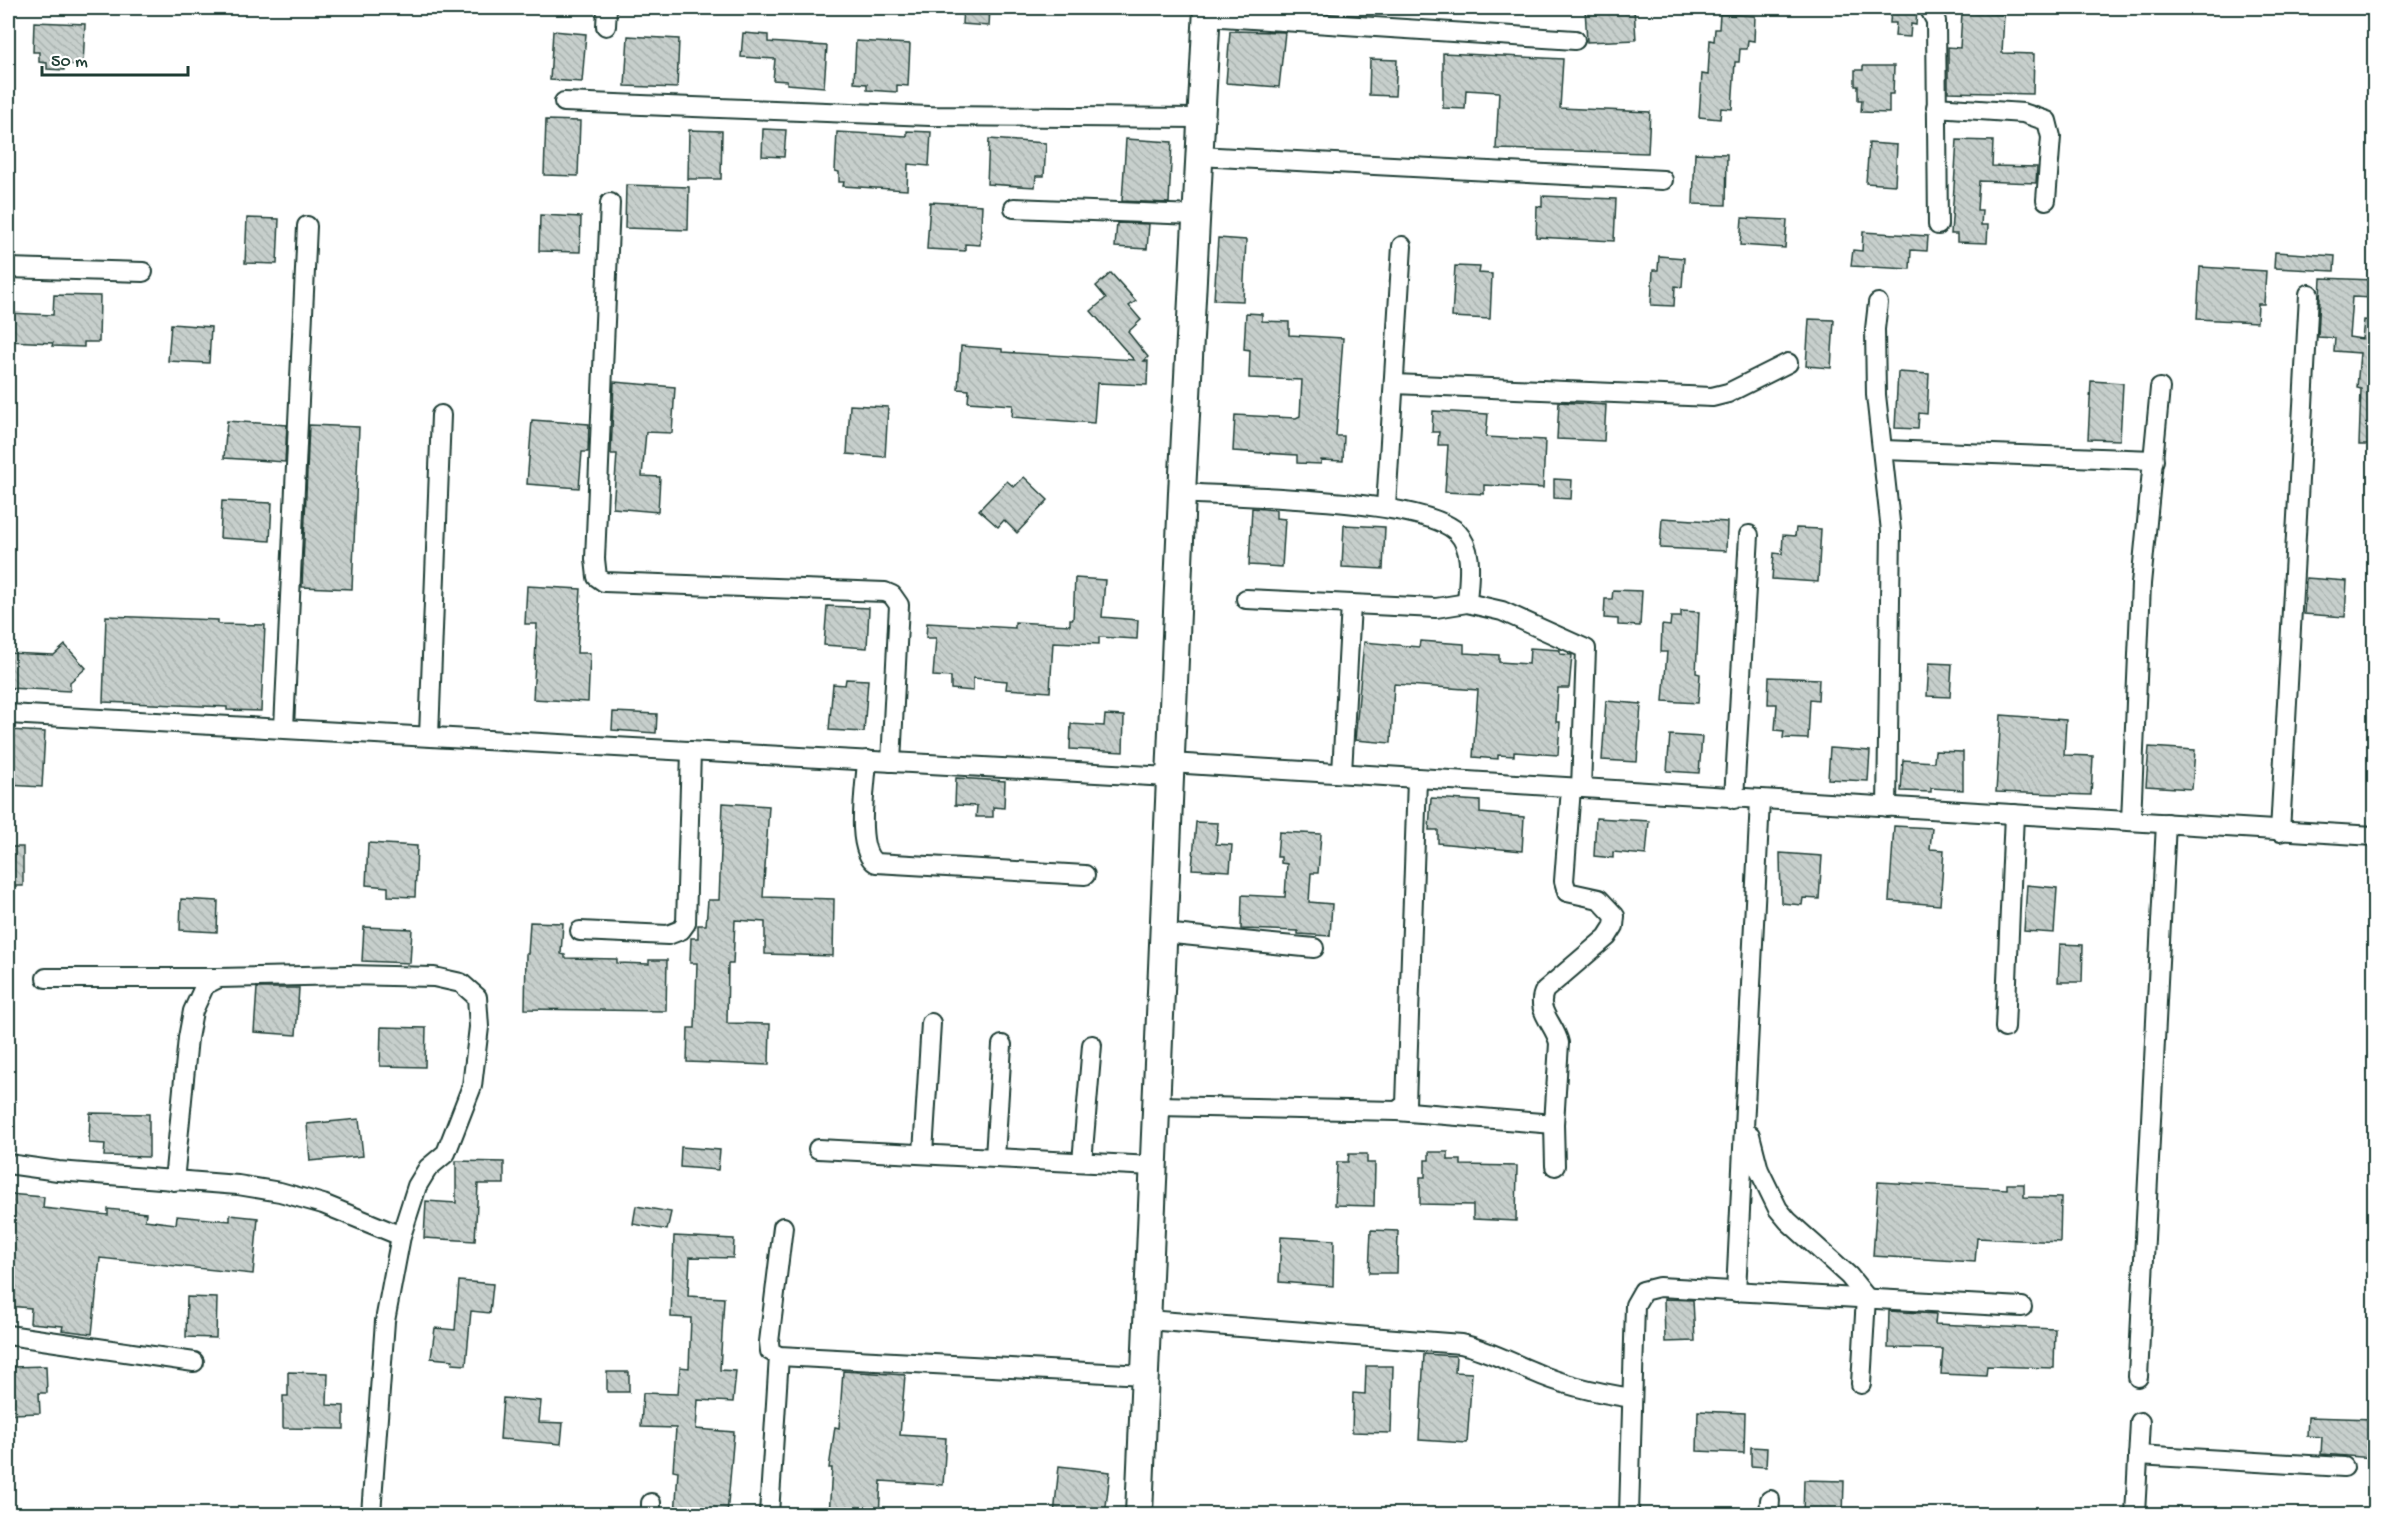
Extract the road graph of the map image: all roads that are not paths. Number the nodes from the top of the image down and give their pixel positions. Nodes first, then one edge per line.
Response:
1 (607, 8) edge
2 (1929, 8) edge
3 (1206, 12) edge
4 (606, 26) dead end
5 (1575, 40) dead end
6 (564, 102) dead end
7 (1936, 107) junction
8 (1200, 118) junction
9 (1198, 156) junction
10 (1663, 180) dead end
11 (2046, 200) dead end
12 (610, 204) dead end
13 (1014, 208) dead end
14 (1195, 214) junction
15 (1938, 225) dead end
16 (307, 226) dead end
17 (1402, 246) dead end
18 (8, 268) edge
19 (143, 272) dead end
20 (2309, 294) dead end
21 (1878, 303) dead end
22 (1788, 363) dead end
23 (1394, 384) junction
24 (2160, 388) dead end
25 (441, 415) dead end
26 (1883, 450) junction
27 (2154, 460) junction
28 (1182, 493) junction
29 (1386, 507) junction
30 (1749, 535) dead end
31 (1246, 599) dead end
32 (1467, 603) junction
33 (1351, 604) junction
34 (8, 714) edge
35 (284, 728) junction
36 (429, 736) junction
37 (691, 751) junction
38 (867, 760) junction
39 (891, 762) junction
40 (1170, 770) junction
41 (1342, 773) junction
42 (1417, 779) junction
43 (1576, 788) junction
44 (1734, 799) junction
45 (1760, 800) junction
46 (1887, 807) junction
47 (2014, 814) junction
48 (2131, 821) junction
49 (2166, 823) junction
50 (2280, 832) junction
51 (2374, 836) edge
52 (1085, 875) dead end
53 (580, 931) dead end
54 (1163, 933) junction
55 (1314, 948) dead end
56 (46, 978) dead end
57 (219, 978) junction
58 (931, 1023) dead end
59 (2005, 1028) dead end
60 (1002, 1044) dead end
61 (1092, 1045) dead end
62 (1158, 1106) junction
63 (1745, 1110) junction
64 (1397, 1111) junction
65 (1554, 1124) junction
66 (818, 1149) dead end
67 (923, 1153) junction
68 (995, 1157) junction
69 (1082, 1162) junction
70 (8, 1164) edge
71 (1153, 1166) junction
72 (1556, 1166) dead end
73 (174, 1181) junction
74 (783, 1227) dead end
75 (400, 1236) junction
76 (1736, 1292) junction
77 (1866, 1297) junction
78 (2022, 1306) dead end
79 (1148, 1320) junction
80 (8, 1335) edge
81 (779, 1356) junction
82 (194, 1362) dead end
83 (1145, 1375) junction
84 (2138, 1377) dead end
85 (1861, 1384) dead end
86 (1632, 1398) junction
87 (2140, 1422) dead end
88 (2138, 1455) junction
89 (2344, 1467) dead end
90 (371, 1515) edge
91 (769, 1515) edge
92 (1139, 1515) edge
93 (1629, 1515) edge
94 (2135, 1515) edge

1 - 4 street
2 - 7 street
3 - 5 street
3 - 8 main road
6 - 8 street
7 - 11 street
7 - 15 street
8 - 9 main road
9 - 10 street
9 - 14 main road
12 - 39 street
13 - 14 street
14 - 28 main road
16 - 35 street
17 - 23 street
18 - 19 street
20 - 50 street
21 - 26 street
22 - 23 street
23 - 29 street
24 - 27 street
25 - 36 street
26 - 27 street
26 - 46 street
27 - 48 street
28 - 29 street
28 - 40 main road
29 - 32 street
30 - 44 street
31 - 33 street
32 - 33 street
32 - 43 street
33 - 41 street
34 - 35 street
35 - 36 street
36 - 37 street
37 - 38 street
37 - 53 street
38 - 39 street
38 - 52 street
39 - 40 street
40 - 41 street
40 - 54 main road
41 - 42 street
42 - 43 street
42 - 64 street
43 - 44 street
43 - 65 street
44 - 45 street
45 - 46 street
45 - 63 street
46 - 47 street
47 - 48 street
47 - 59 street
48 - 49 street
49 - 50 street
49 - 84 street
50 - 51 street
54 - 55 street
54 - 62 main road
56 - 57 street
57 - 73 street
57 - 75 street
58 - 67 street
60 - 68 street
61 - 69 street
62 - 64 street
62 - 71 main road
63 - 76 street
63 - 77 street
64 - 65 street
65 - 72 street
66 - 67 street
67 - 68 street
68 - 69 street
69 - 71 street
70 - 73 street
71 - 79 main road
73 - 75 street
74 - 81 street
75 - 90 street
76 - 77 street
76 - 86 street
77 - 78 street
77 - 85 street
79 - 83 main road
79 - 86 street
80 - 82 street
81 - 83 street
81 - 91 street
83 - 92 main road
86 - 93 street
87 - 88 street
88 - 89 street
88 - 94 street

